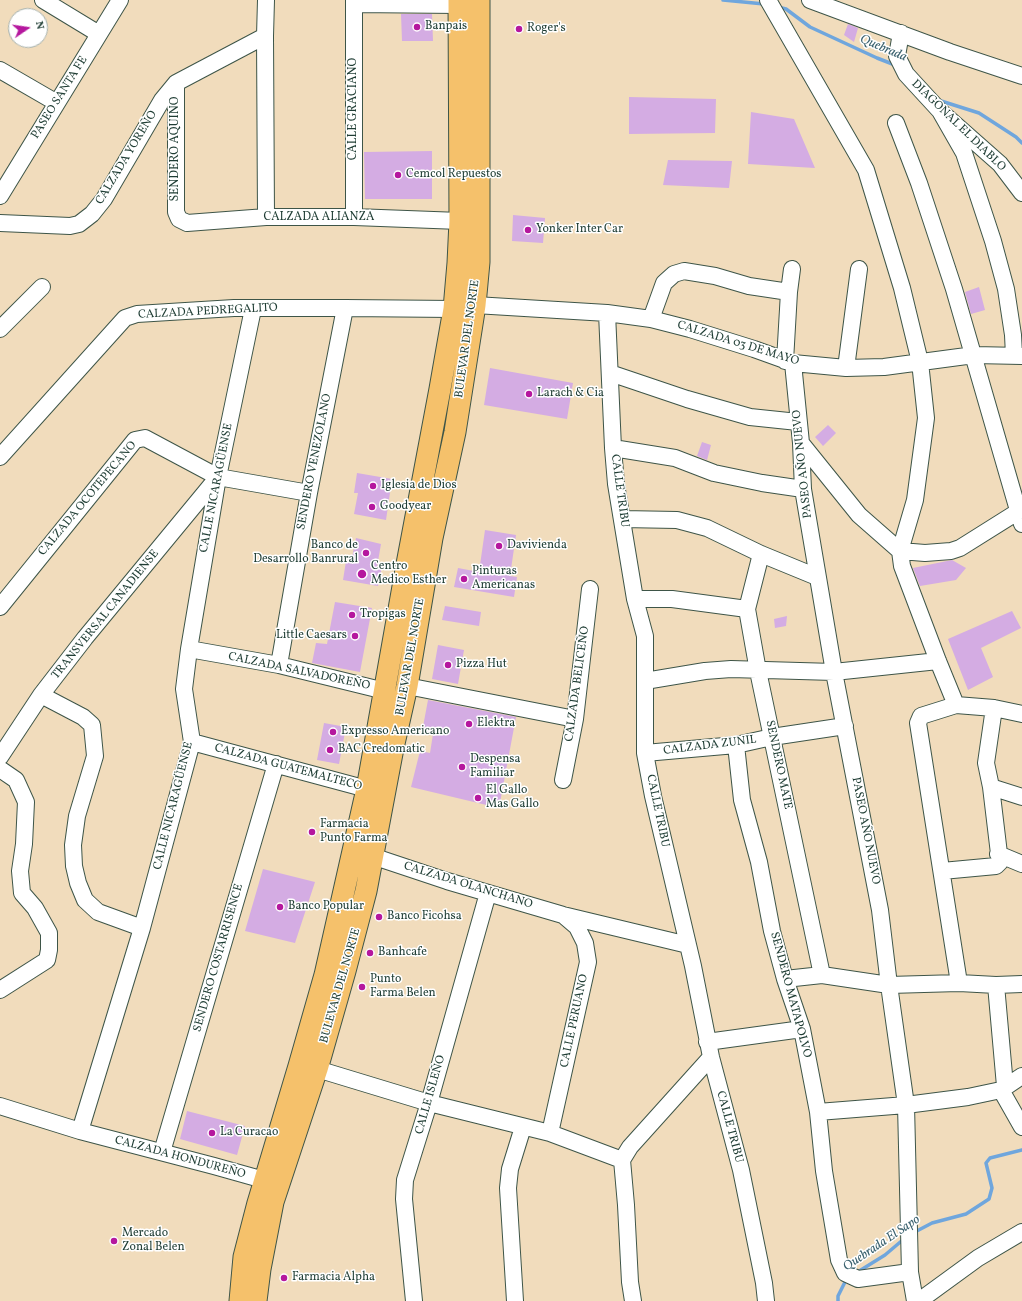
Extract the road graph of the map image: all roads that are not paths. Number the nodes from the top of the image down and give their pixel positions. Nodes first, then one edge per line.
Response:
1 (43, 0) edge
2 (120, 0) edge
3 (266, 0) edge
4 (480, 0) edge
5 (810, 0) edge
6 (354, 2) edge
7 (459, 2) edge
8 (771, 5) edge
9 (900, 33) junction
10 (100, 34) junction
11 (265, 36) junction
12 (0, 70) edge
13 (1022, 76) edge
14 (176, 83) junction
15 (57, 103) junction
16 (940, 111) junction
17 (896, 123) dead end
18 (6, 173) edge
19 (1022, 193) edge
20 (0, 196) edge
21 (266, 217) junction
22 (354, 217) junction
23 (179, 219) joint
24 (460, 221) junction
25 (0, 223) edge
26 (792, 269) dead end
27 (859, 269) dead end
28 (42, 287) dead end
29 (789, 292) junction
30 (475, 306) junction
31 (345, 308) junction
32 (253, 309) junction
33 (454, 309) junction
34 (607, 313) junction
35 (650, 319) junction
36 (0, 329) edge
37 (974, 355) junction
38 (1018, 356) edge
39 (789, 362) junction
40 (920, 362) junction
41 (846, 368) junction
42 (610, 373) junction
43 (798, 422) junction
44 (801, 443) junction
45 (613, 448) junction
46 (0, 457) edge
47 (218, 477) junction
48 (803, 489) junction
49 (309, 493) junction
50 (1021, 515) edge
51 (622, 519) junction
52 (900, 551) junction
53 (761, 554) junction
54 (818, 576) junction
55 (590, 589) dead end
56 (635, 599) junction
57 (0, 607) edge
58 (747, 609) junction
59 (189, 649) junction
60 (938, 661) junction
61 (279, 665) junction
62 (758, 671) junction
63 (834, 672) junction
64 (645, 681) junction
65 (407, 686) junction
66 (385, 691) junction
67 (41, 695) junction
68 (956, 705) junction
69 (994, 708) junction
70 (1022, 714) edge
71 (575, 719) junction
72 (845, 726) junction
73 (772, 737) junction
74 (192, 742) junction
75 (736, 745) junction
76 (645, 753) junction
77 (0, 757) edge
78 (276, 764) junction
79 (0, 769) edge
80 (563, 780) dead end
81 (991, 787) junction
82 (376, 790) junction
83 (1022, 797) edge
84 (998, 854) junction
85 (372, 856) junction
86 (1022, 864) edge
87 (942, 871) junction
88 (488, 893) junction
89 (564, 915) junction
90 (142, 928) junction
91 (688, 945) junction
92 (822, 975) junction
93 (785, 979) junction
94 (959, 983) junction
95 (996, 984) junction
96 (1022, 984) edge
97 (889, 985) junction
98 (0, 990) edge
99 (802, 1029) junction
100 (709, 1050) junction
101 (317, 1069) junction
102 (1022, 1076) edge
103 (1003, 1088) junction
104 (429, 1103) junction
105 (906, 1105) junction
106 (0, 1106) edge
107 (818, 1112) junction
108 (523, 1127) junction
109 (1022, 1127) edge
110 (80, 1131) junction
111 (550, 1133) junction
112 (162, 1152) junction
113 (622, 1160) junction
114 (272, 1181) junction
115 (1022, 1232) edge
116 (910, 1272) junction
117 (764, 1282) junction
118 (240, 1301) edge
119 (256, 1301) edge
120 (414, 1301) edge
121 (515, 1301) edge
122 (632, 1301) edge
123 (758, 1301) edge
124 (766, 1301) edge
125 (915, 1301) edge
126 (919, 1301) edge

1 - 10 street
2 - 10 street, PASEO SANTA FE
3 - 11 street
4 - 30 main road, BULEVAR DEL NORTE
5 - 9 street
6 - 7 street
6 - 22 street, CALLE GRACIANO
7 - 24 main road, BULEVAR DEL NORTE
8 - 40 street
9 - 13 street
9 - 16 street, DIAGONAL EL DIABLO
10 - 15 street, PASEO SANTA FE
11 - 14 street, SENDERO AQUINO
11 - 21 street
12 - 15 street
14 - 23 street, SENDERO AQUINO
14 - 25 street, CALZADA YOREÑO
15 - 18 street, PASEO SANTA FE
16 - 19 street, DIAGONAL EL DIABLO
16 - 38 street
17 - 37 street
18 - 20 street, PASEO SANTA FE
21 - 22 street, CALZADA ALIANZA
21 - 23 street, CALZADA ALIANZA
22 - 24 street, CALZADA ALIANZA
24 - 33 main road, BULEVAR DEL NORTE
26 - 29 street, PASEO AÑO NUEVO
27 - 41 street
28 - 36 street
29 - 35 street
29 - 39 street, PASEO AÑO NUEVO
30 - 33 street, CALZADA 03 DE MAYO
30 - 34 street, CALZADA 03 DE MAYO
30 - 65 main road, BULEVAR DEL NORTE
31 - 32 street, CALZADA PEDREGALITO
31 - 33 street, CALZADA PEDREGALITO
31 - 49 street, SENDERO VENEZOLANO
32 - 46 street, CALZADA PEDREGALITO
32 - 47 street, CALLE NICARAGÜENSE
33 - 66 main road, BULEVAR DEL NORTE
34 - 35 street, CALZADA 03 DE MAYO
34 - 42 street, CALLE TRIBU
35 - 39 street, CALZADA 03 DE MAYO
37 - 38 street, CALZADA 03 DE MAYO
37 - 40 street, CALZADA 03 DE MAYO
37 - 50 street
39 - 41 street, CALZADA 03 DE MAYO
39 - 43 street, PASEO AÑO NUEVO
40 - 41 street, CALZADA 03 DE MAYO
40 - 52 street
42 - 43 street
42 - 45 street, CALLE TRIBU
43 - 44 street, PASEO AÑO NUEVO
44 - 48 street, PASEO AÑO NUEVO
44 - 52 street
45 - 48 street
45 - 51 street, CALLE TRIBU
47 - 49 street, CALZADA OCOTEPECANO
47 - 57 street, CALZADA OCOTEPECANO
47 - 59 street, CALLE NICARAGÜENSE
47 - 67 street, TRANSVERSAL CANADIENSE
48 - 54 street, PASEO AÑO NUEVO
49 - 61 street, SENDERO VENEZOLANO
50 - 52 street
51 - 53 street
51 - 56 street, CALLE TRIBU
52 - 60 street
53 - 54 street
53 - 58 street, SENDERO MATE
54 - 63 street, PASEO AÑO NUEVO
55 - 71 street, CALZADA BELICEÑO
56 - 58 street
56 - 64 street, CALLE TRIBU
58 - 62 street, SENDERO MATE
59 - 61 street, CALZADA SALVADOREÑO
59 - 74 street, CALLE NICARAGÜENSE
60 - 63 street
60 - 68 street
61 - 66 street, CALZADA SALVADOREÑO
62 - 63 street
62 - 64 street
62 - 73 street, SENDERO MATE
63 - 72 street, PASEO AÑO NUEVO
64 - 76 street, CALLE TRIBU
65 - 71 street
65 - 82 main road, BULEVAR DEL NORTE
66 - 82 main road, BULEVAR DEL NORTE
67 - 77 street, TRANSVERSAL CANADIENSE
67 - 90 street
68 - 69 street
68 - 87 street
69 - 70 street
69 - 81 street
71 - 80 street, CALZADA BELICEÑO
72 - 73 street, CALZADA ZUNIL
72 - 97 street, PASEO AÑO NUEVO
73 - 75 street, CALZADA ZUNIL
73 - 92 street, SENDERO MATE
74 - 78 street, CALZADA GUATEMALTECO
74 - 90 street, CALLE NICARAGÜENSE
75 - 76 street, CALZADA ZUNIL
75 - 93 street, SENDERO MATAPOLVO
76 - 91 street, CALLE TRIBU
78 - 82 street, CALZADA GUATEMALTECO
78 - 112 street, SENDERO COSTARRISENCE
79 - 98 street
81 - 83 street
81 - 84 street
82 - 85 main road, BULEVAR DEL NORTE
82 - 114 main road, BULEVAR DEL NORTE
84 - 86 street
84 - 87 street
85 - 88 street, CALZADA OLANCHANO
85 - 101 main road, BULEVAR DEL NORTE
87 - 94 street
88 - 89 street, CALZADA OLANCHANO
88 - 104 street, CALLE ISLEÑO
89 - 91 street, CALZADA OLANCHANO
89 - 111 street, CALLE PERUANO
90 - 110 street, CALLE NICARAGÜENSE
91 - 100 street, CALLE TRIBU
92 - 93 street
92 - 97 street
93 - 99 street, SENDERO MATAPOLVO
94 - 95 street
94 - 97 street
95 - 96 street
95 - 103 street
97 - 105 street, PASEO AÑO NUEVO
99 - 100 street
99 - 107 street, SENDERO MATAPOLVO
100 - 113 street
100 - 117 street, CALLE TRIBU
101 - 104 street
101 - 114 main road, BULEVAR DEL NORTE
102 - 103 street
103 - 105 street
103 - 109 street
104 - 108 street
104 - 120 street, CALLE ISLEÑO
105 - 107 street
105 - 116 street, PASEO AÑO NUEVO
106 - 110 street, CALZADA HONDUREÑO
107 - 116 street, SENDERO MATAPOLVO
108 - 111 street
108 - 121 street
110 - 112 street, CALZADA HONDUREÑO
111 - 113 street
112 - 114 street, CALZADA HONDUREÑO
113 - 122 street
114 - 118 main road, BULEVAR DEL NORTE
114 - 119 main road, BULEVAR DEL NORTE
115 - 126 street
116 - 125 street, PASEO AÑO NUEVO
117 - 123 street
117 - 124 street, CALLE TRIBU

